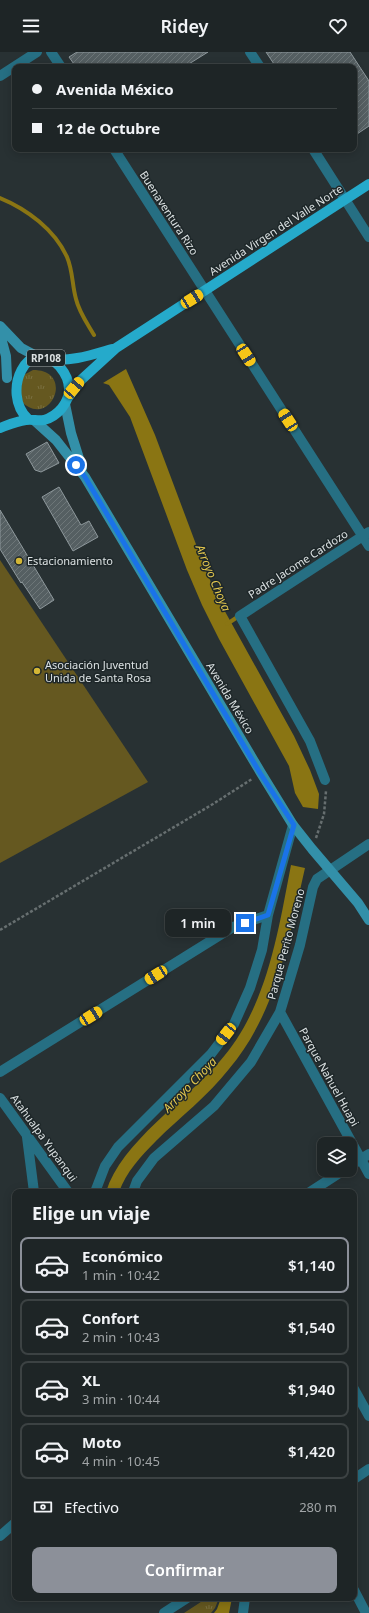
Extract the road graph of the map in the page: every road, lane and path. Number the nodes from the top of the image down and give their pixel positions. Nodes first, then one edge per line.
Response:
1 (36, 52) edge
2 (51, 52) edge
3 (250, 52) edge
4 (18, 64) edge
5 (59, 64) edge
6 (258, 64) edge
7 (12, 68) edge
8 (0, 76) edge
9 (116, 152) edge
10 (314, 152) edge
11 (369, 184) edge
12 (345, 200) junction
13 (369, 237) edge
14 (205, 290) junction
15 (0, 326) edge
16 (0, 334) edge
17 (116, 348) junction
18 (43, 358) junction
19 (6, 389) junction
20 (66, 401) junction
21 (32, 420) junction
22 (0, 428) edge
23 (85, 477) junction
24 (366, 534) edge
25 (369, 546) edge
26 (260, 773) junction
27 (325, 780) joint
28 (294, 825) junction
29 (369, 844) edge
30 (312, 849) junction
31 (329, 870) junction
32 (268, 915) junction
33 (369, 920) edge
34 (0, 930) edge
35 (280, 1012) junction
36 (0, 1072) edge
37 (0, 1098) edge
38 (26, 1135) junction
39 (365, 1156) edge
40 (369, 1174) edge
41 (333, 1177) edge
42 (34, 1189) edge
43 (66, 1189) edge
44 (96, 1189) edge
45 (134, 1189) edge
46 (315, 1189) edge
47 (357, 1394) edge
48 (369, 1416) edge
49 (369, 1470) edge
50 (357, 1478) edge
51 (12, 1526) edge
52 (0, 1536) edge
53 (357, 1596) edge
54 (182, 1601) edge
55 (245, 1601) edge
56 (164, 1613) edge
57 (242, 1613) edge
58 (366, 1613) edge

1 - 4 street
2 - 5 street
3 - 6 street
7 - 8 street
9 - 14 street, Buenaventura Rizo
10 - 12 street
11 - 12 main road, Avenida Virgen del Valle Norte / RP108
12 - 13 street
12 - 14 main road, Avenida Virgen del Valle Norte / RP108
14 - 17 main road, Avenida Virgen del Valle Norte / RP108
14 - 24 street, Buenaventura Rizo
15 - 18 main road
16 - 19 main road
17 - 18 main road, Avenida Virgen del Valle Norte / RP108
17 - 20 main road, Avenida Virgen del Valle Norte / RP108
18 - 19 main road, RP108
18 - 20 main road, RP108
19 - 21 main road
20 - 21 main road, RP108
20 - 23 main road, Avenida México
21 - 22 main road, RP108
21 - 23 main road, Avenida México
23 - 26 main road, Avenida México
24 - 25 street, Buenaventura Rizo
24 - 27 street, Padre Jacome Cardozo
26 - 28 main road, Avenida México
26 - 34 path
27 - 30 path
28 - 30 main road, Avenida México
28 - 32 street
29 - 31 street, Parque Perito Moreno
30 - 31 main road, Avenida México
31 - 33 main road, Avenida México
31 - 35 street, Parque Perito Moreno
32 - 36 street
32 - 44 street
35 - 39 street, Parque Nahuel Huapi
35 - 45 street, Parque Perito Moreno
37 - 38 street, Atahualpa Yupanqui
38 - 42 street
38 - 43 street, Atahualpa Yupanqui
39 - 40 street, Parque Nahuel Huapi
41 - 46 street
47 - 48 street
49 - 50 street
51 - 52 street
53 - 58 street
54 - 56 street
55 - 57 street

